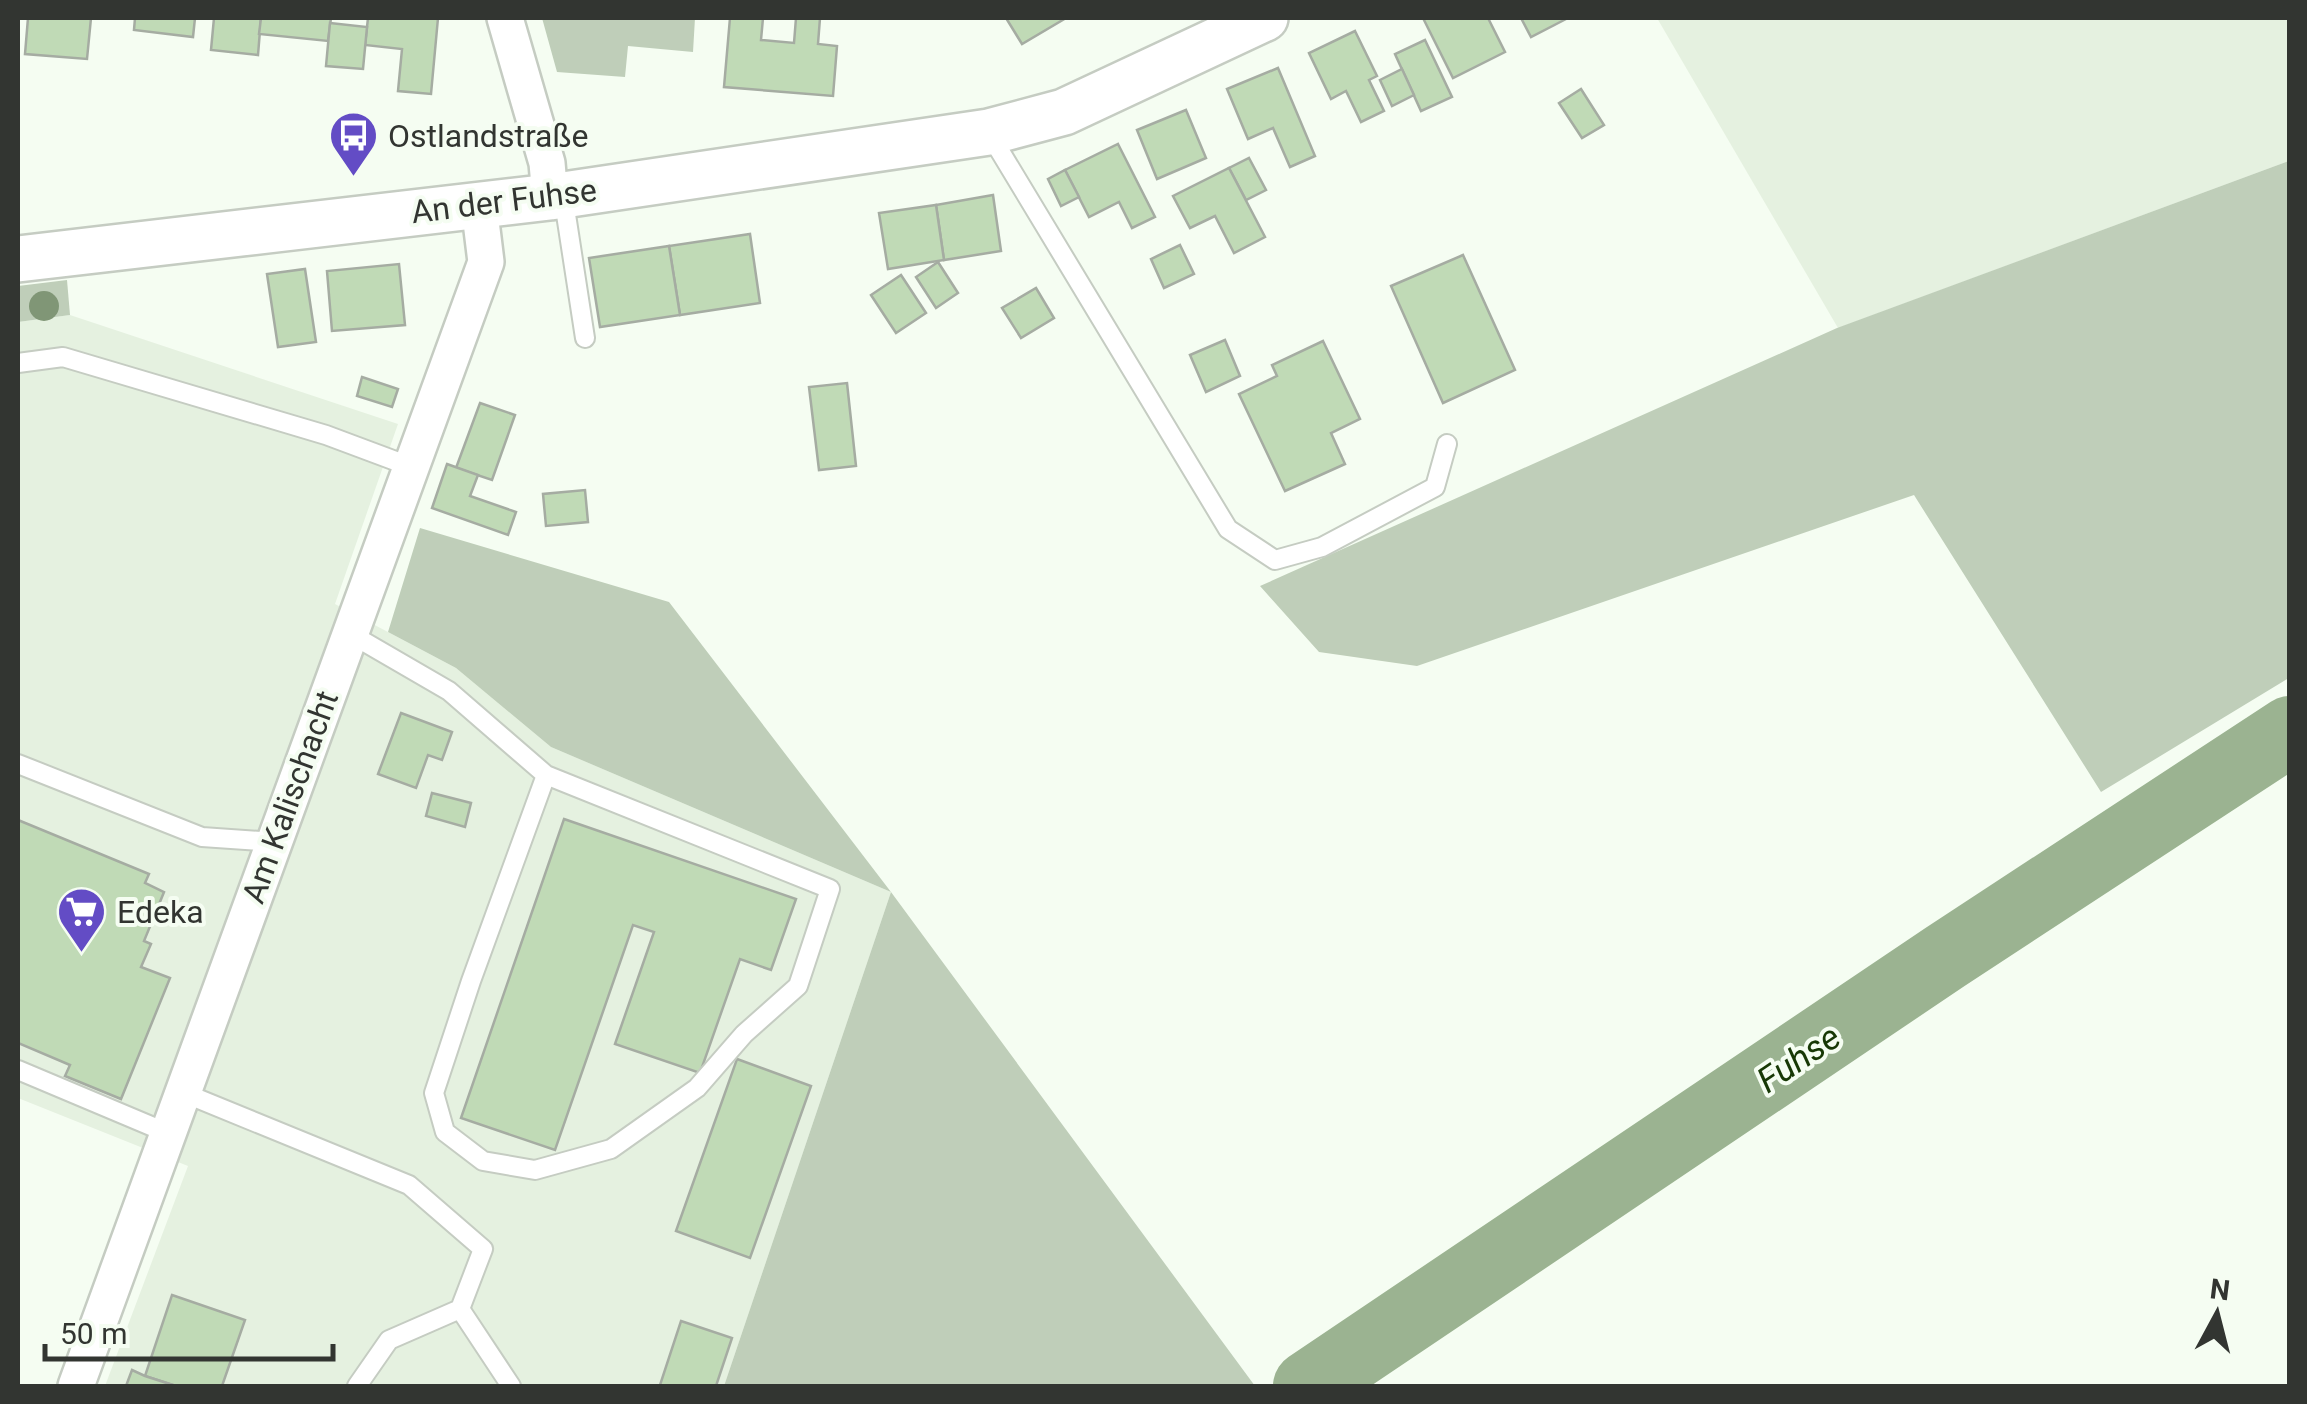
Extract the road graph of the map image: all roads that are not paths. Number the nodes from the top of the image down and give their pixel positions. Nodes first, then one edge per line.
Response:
1 (505, 18) edge
2 (1265, 18) edge
3 (989, 132) junction
4 (557, 196) junction
5 (479, 206) junction
6 (18, 259) edge
7 (585, 338) dead end
8 (18, 363) edge
9 (1447, 444) dead end
10 (409, 466) junction
11 (349, 633) junction
12 (18, 764) edge
13 (546, 775) junction
14 (274, 842) junction
15 (18, 1070) edge
16 (184, 1093) junction
17 (170, 1134) junction
18 (460, 1309) junction
19 (76, 1386) edge
20 (357, 1386) edge
21 (511, 1386) edge

1 - 4 street
2 - 3 street, An der Fuhse
3 - 4 street, An der Fuhse
3 - 9 lane
4 - 5 street, An der Fuhse
4 - 7 lane
5 - 6 street, An der Fuhse
5 - 10 street, Am Kalischacht
8 - 10 lane
10 - 11 street, Am Kalischacht
11 - 13 lane
11 - 14 street, Am Kalischacht
12 - 14 lane
13 - 13 lane
14 - 16 street, Am Kalischacht
15 - 17 lane
16 - 17 street, Am Kalischacht
16 - 18 lane
17 - 19 street, Am Kalischacht
18 - 20 lane
18 - 21 lane

